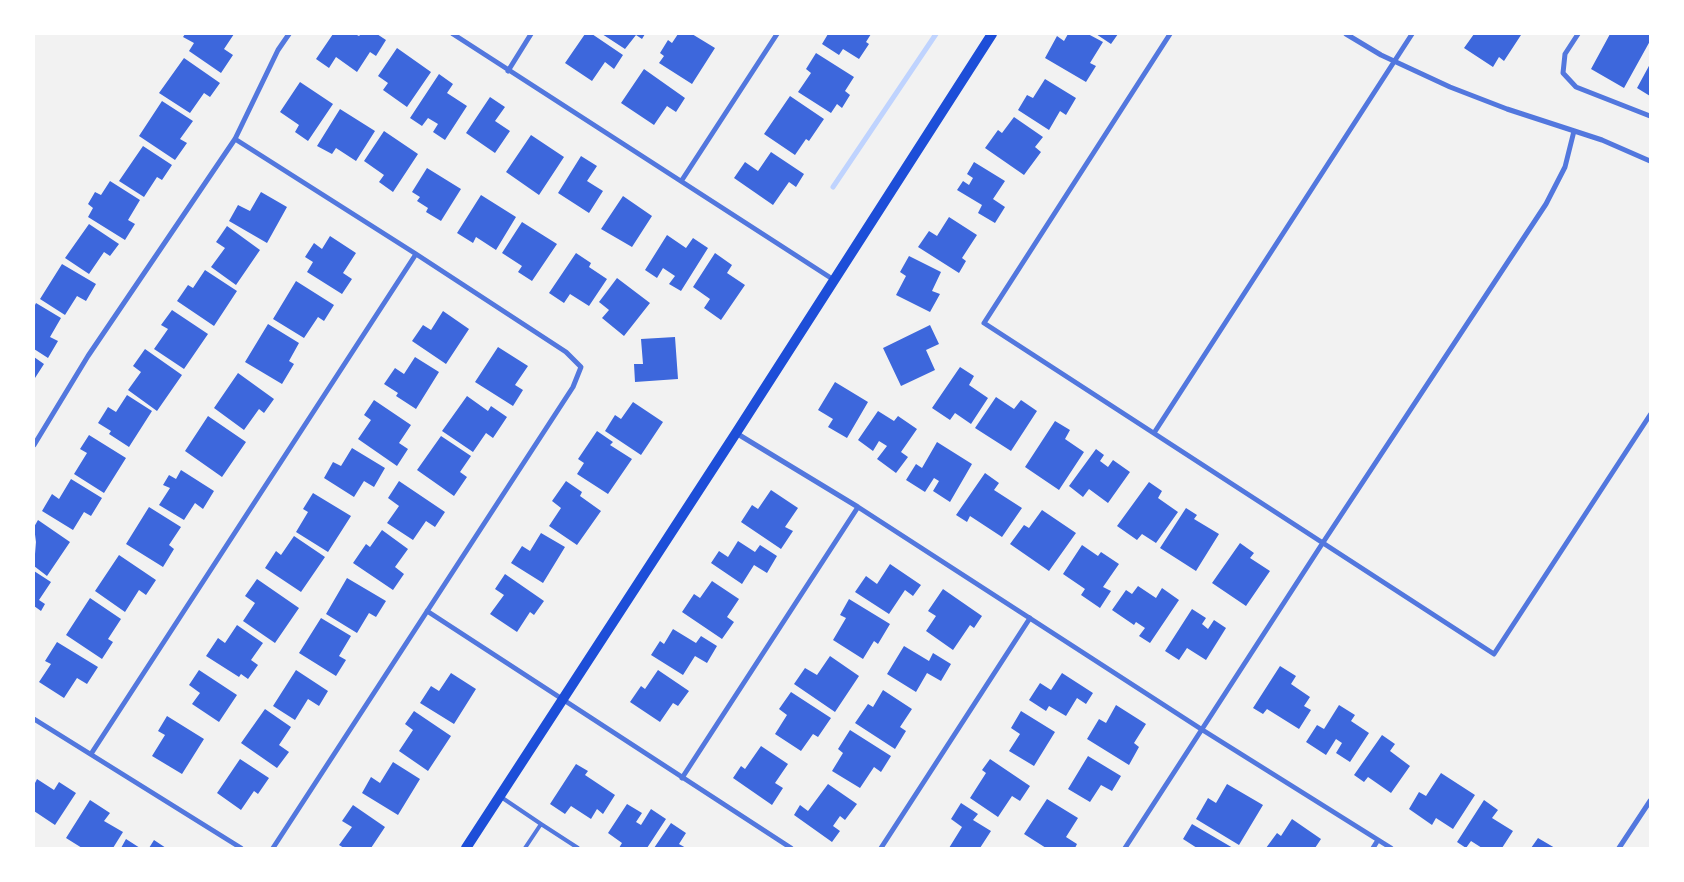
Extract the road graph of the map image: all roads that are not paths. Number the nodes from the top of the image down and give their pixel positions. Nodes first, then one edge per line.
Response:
1 (289, 34) edge
2 (453, 34) edge
3 (531, 34) edge
4 (778, 34) edge
5 (992, 34) edge
6 (1170, 34) edge
7 (1346, 34) edge
8 (1412, 34) edge
9 (1578, 34) edge
10 (1394, 62) junction
11 (508, 71) junction
12 (1650, 116) edge
13 (1574, 131) junction
14 (235, 139) junction
15 (1650, 161) edge
16 (682, 180) junction
17 (416, 254) junction
18 (834, 280) junction
19 (1650, 415) edge
20 (736, 433) junction
21 (1154, 433) junction
22 (34, 445) edge
23 (858, 507) junction
24 (1322, 544) junction
25 (427, 611) junction
26 (1030, 618) junction
27 (563, 699) junction
28 (34, 719) edge
29 (1202, 729) junction
30 (91, 754) junction
31 (682, 778) junction
32 (500, 797) junction
33 (1650, 801) edge
34 (541, 824) junction
35 (1378, 840) junction
36 (241, 848) edge
37 (273, 848) edge
38 (466, 848) edge
39 (525, 848) edge
40 (578, 848) edge
41 (790, 848) edge
42 (881, 848) edge
43 (1125, 848) edge
44 (1372, 848) edge
45 (1391, 848) edge
46 (1619, 848) edge

1 - 14 street
2 - 11 street
3 - 11 street
4 - 16 street
5 - 18 main road
6 - 21 street
7 - 10 street
8 - 10 street
9 - 12 street
10 - 13 street
10 - 21 street
11 - 16 street
13 - 15 street
13 - 24 street
14 - 17 street
14 - 22 street
16 - 18 street
17 - 25 street
17 - 30 street
18 - 20 main road
19 - 24 street
20 - 23 street
20 - 27 main road
21 - 24 street
23 - 26 street
23 - 31 street
24 - 29 street
25 - 27 street
25 - 37 street
26 - 29 street
26 - 42 street
27 - 31 street
27 - 32 main road
28 - 30 street
29 - 35 street
29 - 43 street
30 - 36 street
31 - 41 street
32 - 34 lane
32 - 38 main road
33 - 46 street
34 - 39 lane
34 - 40 lane
35 - 44 street
35 - 45 street

